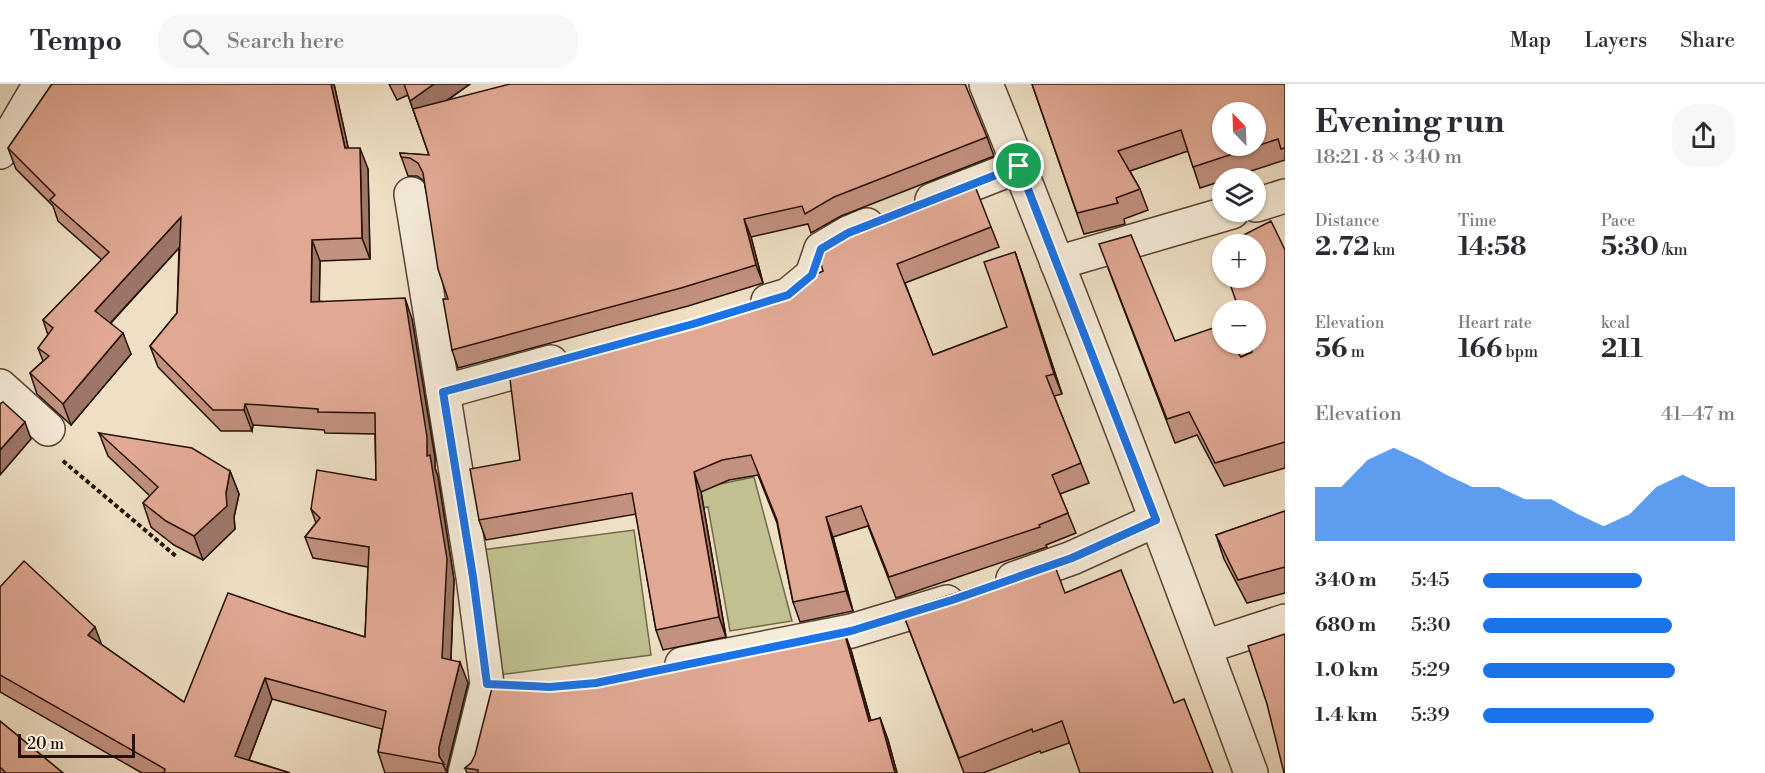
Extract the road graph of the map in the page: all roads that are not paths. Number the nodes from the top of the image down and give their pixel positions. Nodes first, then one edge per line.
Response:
1 (40, 84) edge
2 (986, 84) edge
3 (0, 152) edge
4 (1019, 166) junction
5 (411, 194) dead end
6 (1285, 196) edge
7 (1266, 202) edge
8 (1212, 218) edge
9 (1057, 263) junction
10 (735, 311) edge
11 (580, 354) edge
12 (0, 386) edge
13 (443, 392) junction
14 (48, 429) road end
15 (1156, 520) junction
16 (1285, 621) edge
17 (1205, 647) junction
18 (650, 671) edge
19 (465, 773) edge
20 (1251, 773) edge

1 - 3 street
2 - 4 street
4 - 9 street
4 - 10 street
5 - 13 street
6 - 7 street
8 - 9 street
9 - 15 street
11 - 13 street
12 - 14 street
13 - 19 street
15 - 17 street
15 - 18 street
16 - 17 street
17 - 20 street

